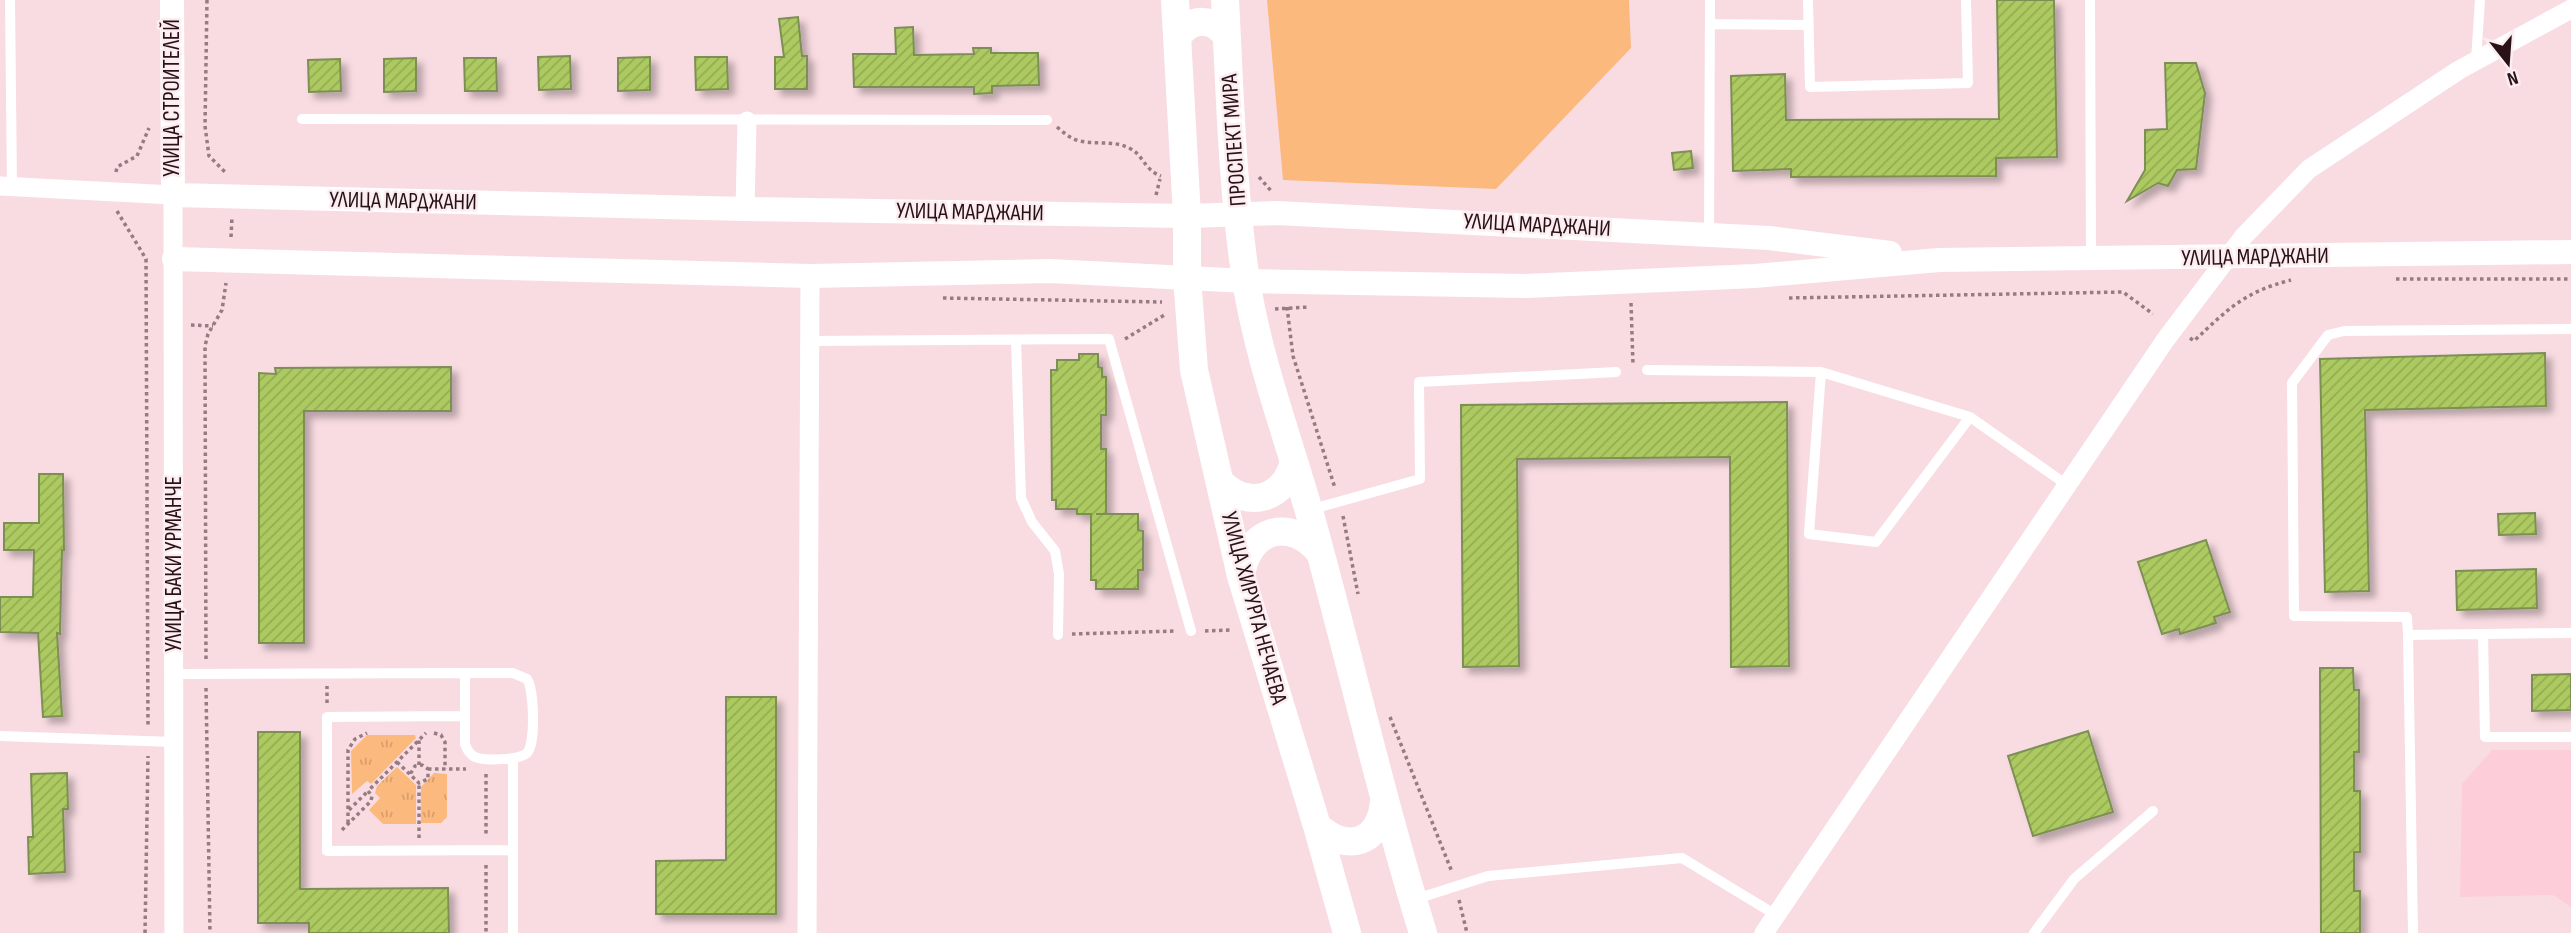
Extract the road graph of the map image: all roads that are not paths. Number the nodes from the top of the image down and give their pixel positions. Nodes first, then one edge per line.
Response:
1 (10, 0) edge
2 (172, 0) edge
3 (1175, 0) edge
4 (1225, 0) edge
5 (1710, 0) edge
6 (1808, 0) edge
7 (1966, 0) edge
8 (2090, 0) edge
9 (2480, 0) edge
10 (2571, 9) edge
11 (1710, 24) junction
12 (1809, 26) junction
13 (1178, 36) junction
14 (1227, 37) junction
15 (2476, 60) junction
16 (302, 119) dead end
17 (747, 121) junction
18 (1047, 121) road end
19 (6, 186) edge
20 (173, 195) junction
21 (746, 209) junction
22 (1187, 215) junction
23 (1239, 216) junction
24 (1709, 235) junction
25 (2571, 253) edge
26 (2227, 258) junction
27 (174, 259) junction
28 (2091, 259) junction
29 (1939, 260) junction
30 (810, 276) junction
31 (1187, 277) junction
32 (1246, 281) junction
33 (2571, 329) edge
34 (1016, 340) junction
35 (809, 341) junction
36 (1647, 370) dead end
37 (1616, 372) dead end
38 (1821, 372) junction
39 (1970, 418) junction
40 (1294, 461) junction
41 (1221, 483) junction
42 (2067, 485) junction
43 (1309, 510) junction
44 (1321, 554) junction
45 (1241, 576) junction
46 (1191, 631) road end
47 (2571, 633) edge
48 (2483, 634) junction
49 (1058, 635) road end
50 (2408, 635) junction
51 (464, 673) junction
52 (174, 674) junction
53 (464, 716) junction
54 (0, 736) edge
55 (2571, 737) edge
56 (174, 742) junction
57 (513, 758) junction
58 (1384, 801) junction
59 (2153, 811) dead end
60 (1317, 826) junction
61 (513, 850) junction
62 (1413, 900) junction
63 (1776, 915) junction
64 (174, 933) edge
65 (513, 933) edge
66 (807, 933) edge
67 (1347, 933) edge
68 (1423, 933) edge
69 (1764, 933) edge
70 (2034, 933) edge
71 (2413, 933) edge

1 - 19 lane
2 - 20 street, УЛИЦА СТРОИТЕЛЕЙ
3 - 13 main road
4 - 14 main road, ПРОСПЕКТ МИРА
5 - 11 lane
6 - 12 lane
7 - 12 lane
8 - 28 lane
9 - 15 lane
10 - 15 street
11 - 12 lane
11 - 24 lane
13 - 14 main road
13 - 22 main road
14 - 23 main road, ПРОСПЕКТ МИРА
15 - 26 street
16 - 17 lane
17 - 18 lane
17 - 21 street
19 - 20 street, УЛИЦА МАРДЖАНИ
20 - 21 street, УЛИЦА МАРДЖАНИ
20 - 27 street, УЛИЦА БАКИ УРМАНЧЕ
21 - 22 street, УЛИЦА МАРДЖАНИ
22 - 23 street, УЛИЦА МАРДЖАНИ
22 - 31 main road
23 - 24 street, УЛИЦА МАРДЖАНИ
23 - 32 main road, ПРОСПЕКТ МИРА
24 - 29 street, УЛИЦА МАРДЖАНИ
25 - 26 street, УЛИЦА МАРДЖАНИ
26 - 28 street, УЛИЦА МАРДЖАНИ
26 - 42 street
27 - 30 street, УЛИЦА МАРДЖАНИ
27 - 52 street, УЛИЦА БАКИ УРМАНЧЕ
28 - 29 street, УЛИЦА МАРДЖАНИ
29 - 32 street, УЛИЦА МАРДЖАНИ
30 - 31 street, УЛИЦА МАРДЖАНИ
30 - 35 street
31 - 32 street, УЛИЦА МАРДЖАНИ
31 - 41 main road, УЛИЦА ХИРУРГА НЕЧАЕВА
32 - 40 main road
33 - 50 lane
34 - 35 lane
34 - 46 lane
34 - 49 lane
35 - 66 street
36 - 38 lane
37 - 43 lane
38 - 39 lane
38 - 39 lane
39 - 42 lane
40 - 41 main road
40 - 43 main road
41 - 45 main road, УЛИЦА ХИРУРГА НЕЧАЕВА
42 - 63 street
43 - 44 main road
44 - 45 main road
44 - 58 main road
45 - 60 main road, УЛИЦА ХИРУРГА НЕЧАЕВА
47 - 48 lane
48 - 50 lane
48 - 55 lane
50 - 71 lane
51 - 52 lane
51 - 53 lane
51 - 57 lane
52 - 56 street, УЛИЦА БАКИ УРМАНЧЕ
53 - 57 lane
53 - 61 lane
54 - 56 lane
56 - 64 street, УЛИЦА БАКИ УРМАНЧЕ
57 - 61 lane
58 - 60 main road
58 - 62 main road
59 - 70 lane
60 - 67 main road, УЛИЦА ХИРУРГА НЕЧАЕВА
61 - 65 lane
62 - 63 lane
62 - 68 main road
63 - 69 street

